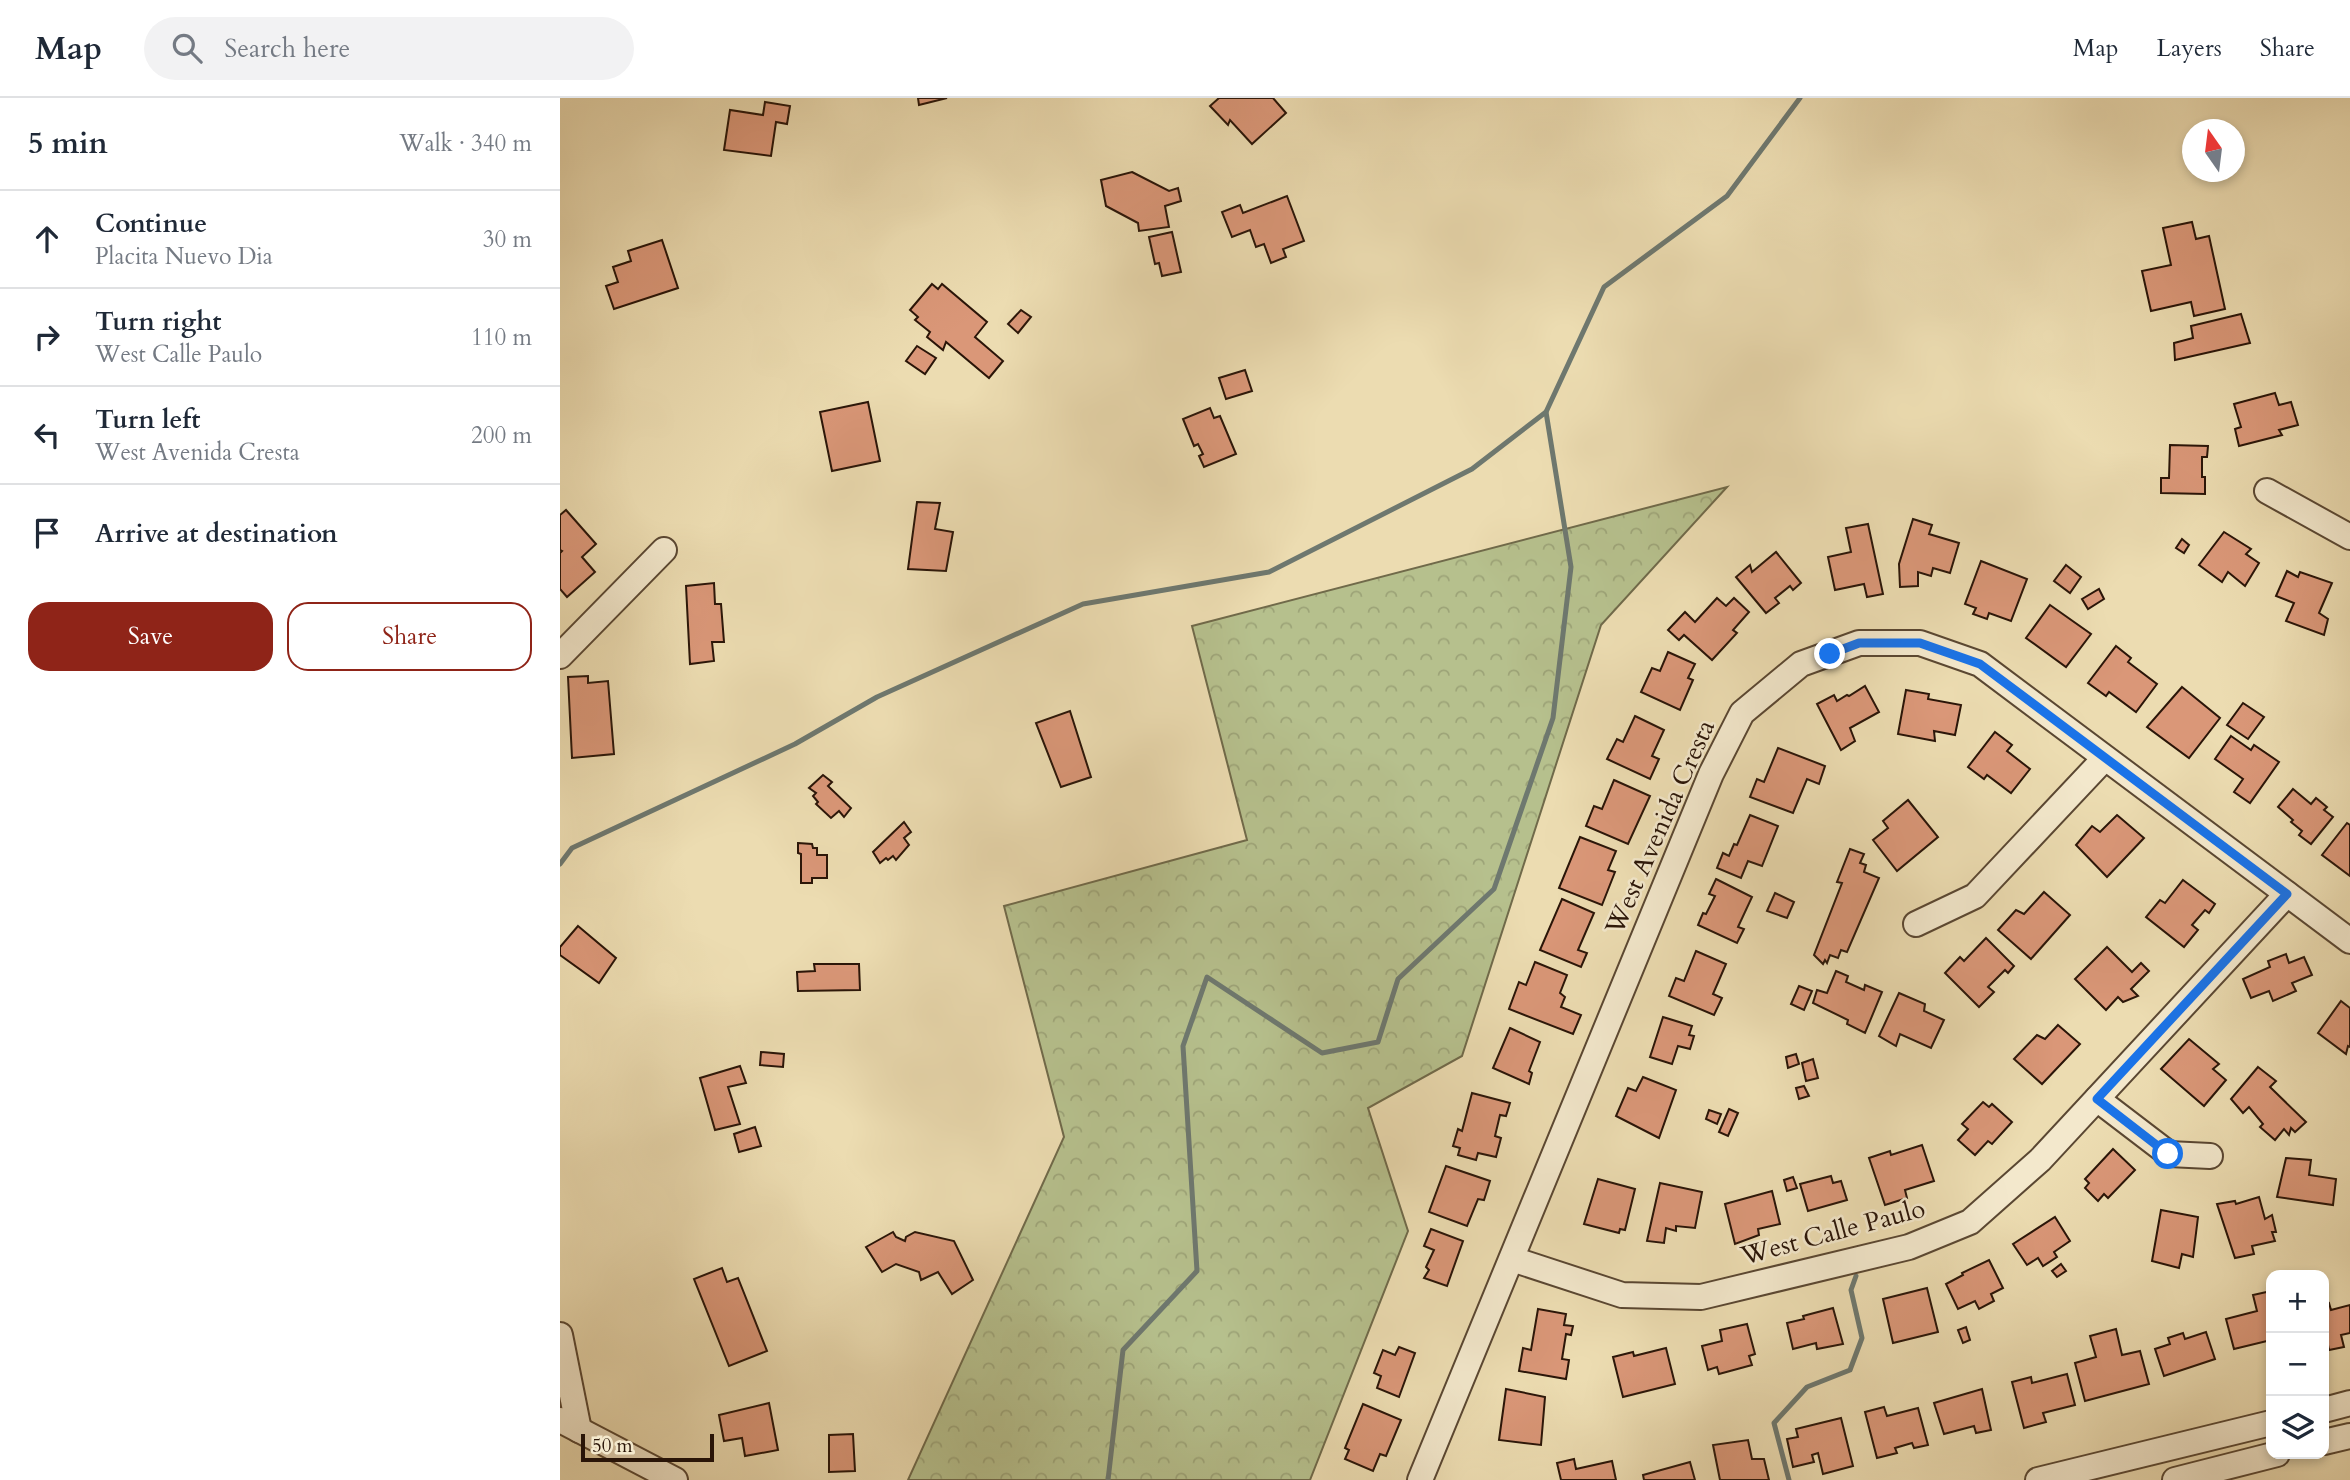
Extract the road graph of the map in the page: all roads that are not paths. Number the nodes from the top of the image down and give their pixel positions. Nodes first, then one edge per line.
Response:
1 (2267, 491) dead end
2 (2350, 537) edge
3 (664, 550) dead end
4 (560, 656) edge
5 (2104, 759) junction
6 (2287, 894) junction
7 (1916, 924) dead end
8 (2350, 942) edge
9 (2097, 1099) junction
10 (2210, 1156) dead end
11 (1512, 1259) junction
12 (560, 1335) edge
13 (2350, 1403) edge
14 (2329, 1409) edge
15 (2266, 1424) edge
16 (570, 1425) edge
17 (2350, 1436) edge
18 (2329, 1441) edge
19 (2266, 1457) edge
20 (675, 1480) edge
21 (1420, 1480) edge
22 (2038, 1480) edge
23 (2175, 1480) edge

1 - 2 street
3 - 4 street
5 - 6 street, West Avenida Cresta
5 - 7 street
5 - 11 street, West Avenida Cresta
6 - 8 street, West Avenida Cresta
6 - 9 street, West Calle Paulo
9 - 10 street
9 - 11 street, West Calle Paulo
11 - 21 street, West Avenida Cresta
12 - 16 street
13 - 14 street
15 - 22 street
16 - 20 street
17 - 18 street
19 - 23 street

